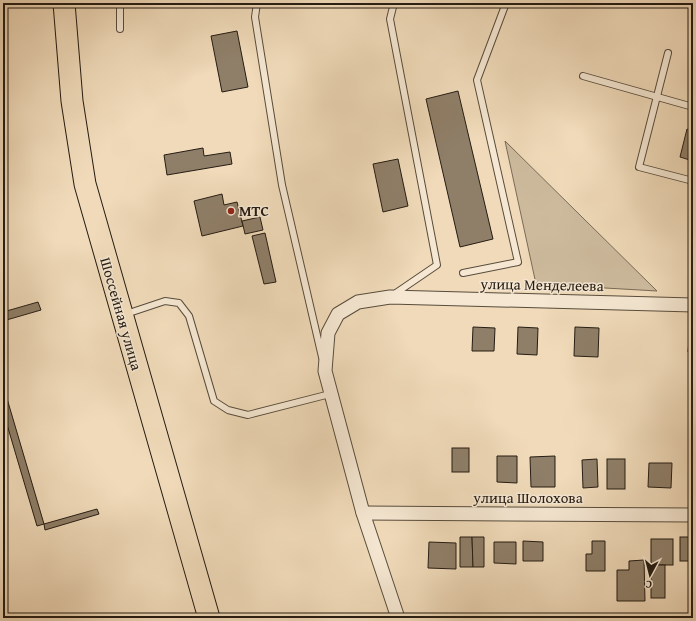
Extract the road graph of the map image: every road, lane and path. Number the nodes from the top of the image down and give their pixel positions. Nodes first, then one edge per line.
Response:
1 (64, 3) edge
2 (120, 3) edge
3 (257, 3) edge
4 (394, 3) edge
5 (506, 3) edge
6 (120, 29) dead end
7 (668, 53) dead end
8 (583, 76) dead end
9 (657, 97) junction
10 (693, 106) edge
11 (693, 181) edge
12 (463, 273) dead end
13 (390, 297) junction
14 (693, 305) edge
15 (121, 316) junction
16 (325, 371) junction
17 (330, 394) junction
18 (363, 513) junction
19 (693, 515) edge
20 (208, 618) edge
21 (398, 618) edge

1 - 15 highway, Шоссейная улица
2 - 6 lane
3 - 16 lane
4 - 13 lane
5 - 12 lane
7 - 9 lane
8 - 9 lane
9 - 10 lane
9 - 11 lane
13 - 14 street, улица Менделеева
13 - 16 street, улица Менделеева
15 - 17 lane
15 - 20 highway, Шоссейная улица
16 - 17 street, улица Менделеева
17 - 18 street, улица Менделеева
18 - 19 street, улица Шолохова
18 - 21 street, улица Менделеева

